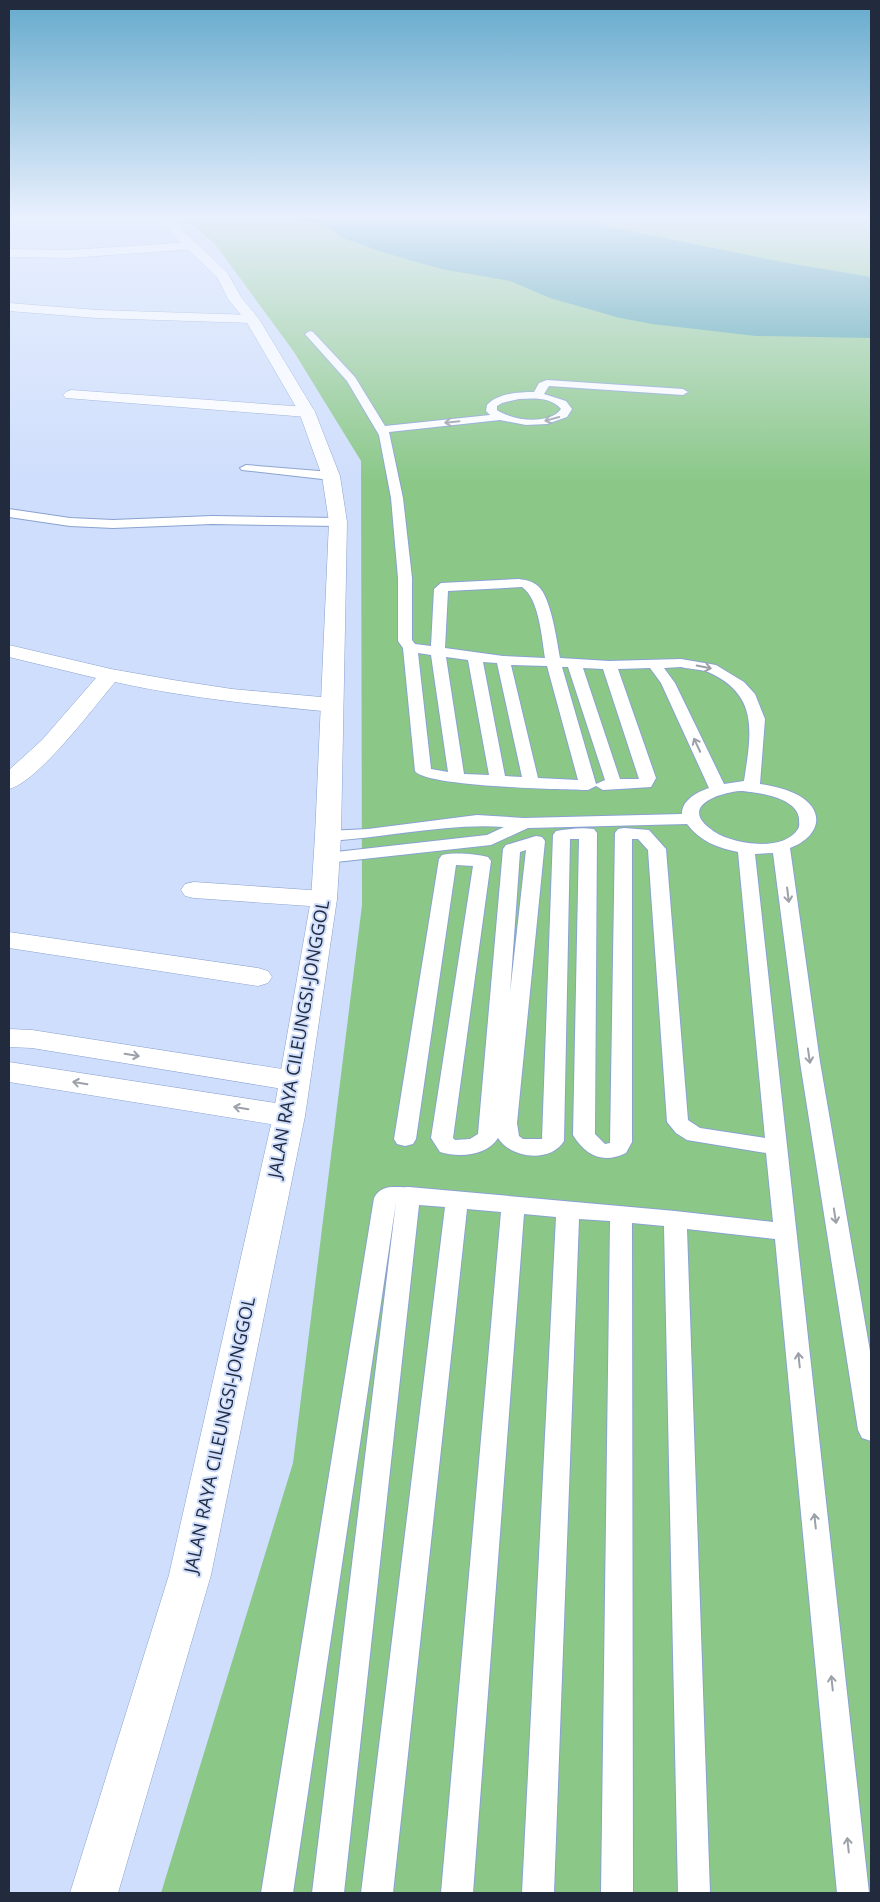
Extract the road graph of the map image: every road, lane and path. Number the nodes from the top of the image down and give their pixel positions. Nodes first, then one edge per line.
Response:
1 (239, 304) edge
2 (9, 306) edge
3 (252, 319) junction
4 (310, 334) dead end
5 (682, 392) dead end
6 (71, 395) dead end
7 (538, 396) junction
8 (490, 408) junction
9 (307, 412) junction
10 (413, 415) dead end
11 (500, 417) junction
12 (380, 422) junction
13 (246, 468) dead end
14 (331, 476) junction
15 (9, 512) edge
16 (338, 522) junction
17 (410, 647) junction
18 (9, 651) edge
19 (438, 652) junction
20 (474, 656) junction
21 (503, 660) junction
22 (553, 661) junction
23 (574, 663) junction
24 (609, 665) junction
25 (655, 665) junction
26 (110, 675) junction
27 (332, 705) junction
28 (457, 778) junction
29 (498, 780) junction
30 (9, 782) edge
31 (531, 783) junction
32 (614, 784) junction
33 (588, 786) junction
34 (752, 786) junction
35 (718, 789) junction
36 (693, 819) junction
37 (588, 833) junction
38 (624, 833) junction
39 (562, 835) junction
40 (536, 841) junction
41 (782, 846) junction
42 (328, 847) junction
43 (512, 848) junction
44 (746, 848) junction
45 (482, 861) junction
46 (194, 890) dead end
47 (324, 899) junction
48 (9, 940) edge
49 (258, 977) dead end
50 (9, 1038) edge
51 (9, 1072) edge
52 (295, 1081) junction
53 (289, 1116) junction
54 (405, 1138) dead end
55 (776, 1147) junction
56 (409, 1195) junction
57 (457, 1200) junction
58 (513, 1204) junction
59 (568, 1209) junction
60 (621, 1214) junction
61 (675, 1219) junction
62 (786, 1232) junction
63 (871, 1430) edge
64 (94, 1893) edge
65 (277, 1893) edge
66 (328, 1893) edge
67 (377, 1893) edge
68 (457, 1893) edge
69 (538, 1893) edge
70 (617, 1893) edge
71 (694, 1893) edge
72 (853, 1893) edge

1 - 3 main road, JALAN RAYA CILEUNGSI-JONGGOL
2 - 3 main road
3 - 9 main road, JALAN RAYA CILEUNGSI-JONGGOL
4 - 12 lane
5 - 7 lane
6 - 9 main road
7 - 8 lane
7 -> 11 lane
8 - 10 lane
8 - 11 lane
9 - 14 main road, JALAN RAYA CILEUNGSI-JONGGOL
11 -> 12 lane
12 - 17 lane
13 - 14 lane
14 - 16 main road, JALAN RAYA CILEUNGSI-JONGGOL
15 - 16 lane
16 - 27 main road, JALAN RAYA CILEUNGSI-JONGGOL
17 - 19 lane
17 - 28 lane
18 - 26 main road
19 - 20 lane
19 - 22 lane
19 - 28 lane
20 - 21 lane
20 - 29 lane
21 - 22 lane
21 - 31 lane
22 - 23 lane
22 - 33 lane
23 - 24 lane
23 - 32 lane
24 - 25 lane
24 - 32 lane
25 -> 34 lane
35 -> 25 lane
26 - 27 main road
26 - 30 main road
27 - 42 main road, JALAN RAYA CILEUNGSI-JONGGOL
28 - 29 lane
29 - 31 lane
31 - 33 lane
32 - 33 lane
34 - 35 lane
34 - 41 lane
35 - 36 lane
36 - 42 lane
36 - 44 lane
37 - 38 lane
37 - 38 lane
37 - 39 lane
38 - 55 lane
39 - 40 lane
39 - 40 lane
40 - 43 lane
41 - 44 lane
41 -> 63 lane
42 - 47 main road, JALAN RAYA CILEUNGSI-JONGGOL
43 - 45 lane
43 - 45 lane
44 - 55 lane
45 - 54 lane
46 - 47 main road
47 - 52 main road, JALAN RAYA CILEUNGSI-JONGGOL
48 - 49 main road
50 -> 52 main road
53 -> 51 main road
52 - 53 main road, JALAN RAYA CILEUNGSI-JONGGOL
53 - 64 main road, JALAN RAYA CILEUNGSI-JONGGOL
55 - 62 lane
56 - 57 lane
56 - 65 lane
56 - 66 lane
57 - 58 lane
57 - 67 lane
58 - 59 lane
58 - 68 lane
59 - 60 lane
59 - 69 lane
60 - 61 lane
60 - 70 lane
61 - 62 lane
61 - 71 lane
72 -> 62 lane

